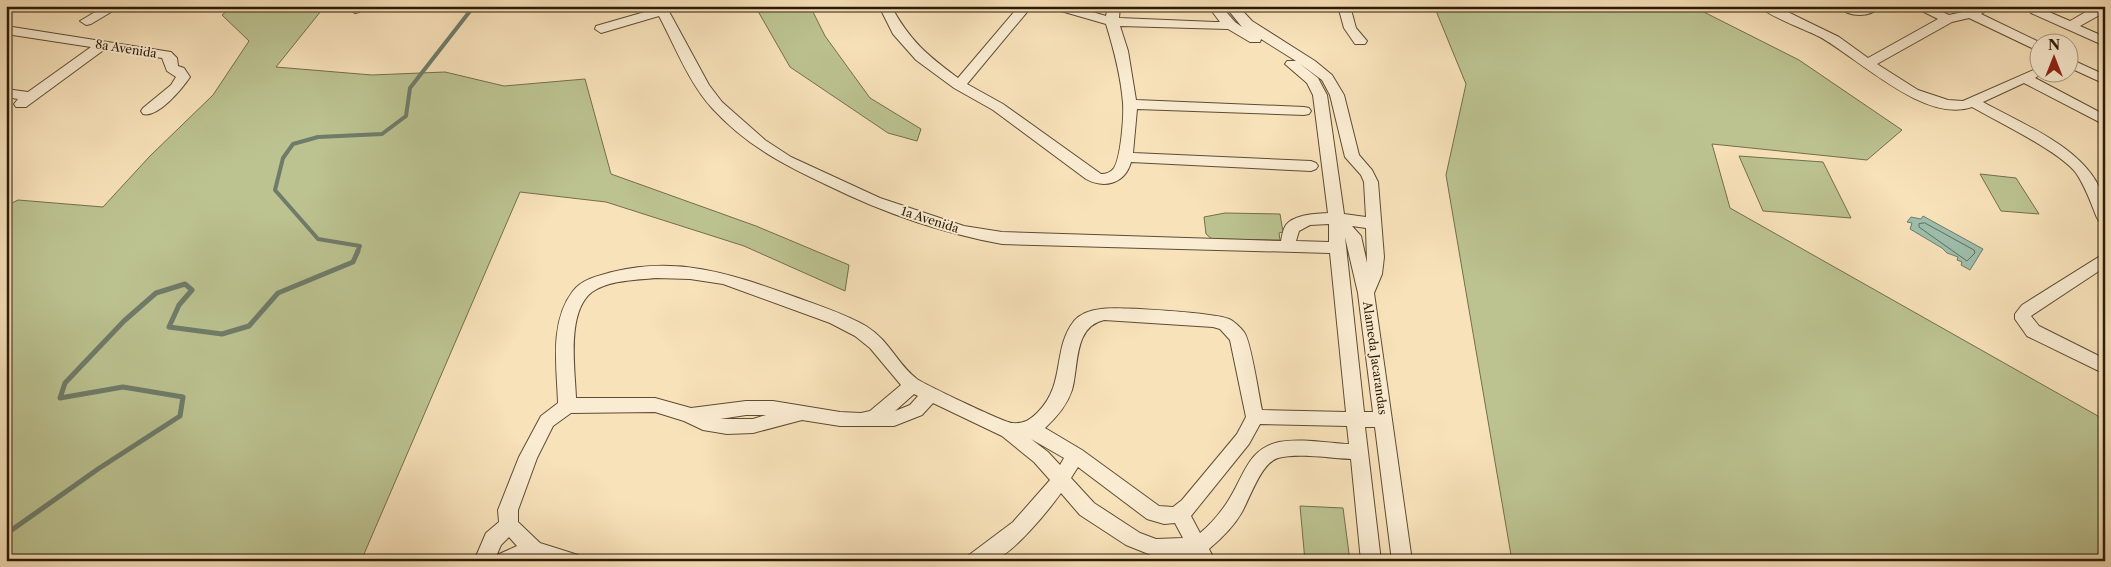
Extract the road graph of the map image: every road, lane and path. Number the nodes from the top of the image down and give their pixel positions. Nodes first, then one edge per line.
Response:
1 (115, 6) edge
2 (885, 6) edge
3 (1026, 6) edge
4 (1058, 6) edge
5 (1114, 6) edge
6 (1214, 6) edge
7 (1231, 6) edge
8 (1344, 6) edge
9 (1765, 6) edge
10 (1844, 6) edge
11 (1874, 6) edge
12 (1918, 6) edge
13 (1986, 6) edge
14 (2104, 6) edge
15 (661, 9) edge
16 (2034, 10) dead end
17 (1971, 14) junction
18 (1948, 19) junction
19 (86, 21) dead end
20 (1112, 22) junction
21 (1230, 25) junction
22 (2070, 26) junction
23 (601, 29) dead end
24 (6, 30) edge
25 (1360, 41) dead end
26 (2028, 42) edge
27 (2105, 42) edge
28 (103, 45) junction
29 (1867, 64) junction
30 (2078, 67) edge
31 (2026, 79) joint
32 (2105, 80) edge
33 (959, 85) junction
34 (6, 92) edge
35 (1972, 102) junction
36 (1130, 104) junction
37 (148, 111) dead end
38 (1304, 111) dead end
39 (2105, 121) edge
40 (1346, 130) junction
41 (1325, 136) junction
42 (1125, 157) junction
43 (1311, 166) dead end
44 (1330, 173) junction
45 (1371, 182) junction
46 (2104, 214) edge
47 (1337, 220) junction
48 (1374, 223) junction
49 (1286, 246) junction
50 (1337, 248) junction
51 (2105, 259) edge
52 (1366, 293) junction
53 (2105, 367) edge
54 (912, 384) junction
55 (931, 394) junction
56 (567, 406) junction
57 (1255, 417) junction
58 (875, 418) junction
59 (1357, 420) junction
60 (1383, 420) junction
61 (1019, 433) junction
62 (1360, 452) junction
63 (1075, 455) junction
64 (1062, 479) junction
65 (1180, 514) junction
66 (510, 525) junction
67 (534, 550) junction
68 (1201, 553) edge
69 (484, 561) edge
70 (504, 561) edge
71 (571, 561) edge
72 (976, 561) edge
73 (1372, 561) edge
74 (1402, 561) edge

1 - 19 street
2 - 33 street
3 - 33 street
4 - 20 street
5 - 20 street
6 - 21 street, Alameda Jacarandas
7 - 40 street
8 - 25 street
9 - 29 street
10 - 11 street
12 - 18 street
13 - 17 street
14 - 22 street
15 - 23 street
15 - 49 street, 1a Avenida
16 - 22 street
17 - 18 street
17 - 26 street
18 - 29 street
20 - 21 street
20 - 36 street
21 - 41 street, Alameda Jacarandas
22 - 27 street
24 - 28 street, 8a Avenida
28 - 34 street
28 - 37 street, 8a Avenida
29 - 35 street
30 - 32 street
31 - 35 street
31 - 39 street
33 - 42 street
35 - 46 street
36 - 38 street
36 - 42 street
40 - 41 street
40 - 45 street
41 - 44 street, Alameda Jacarandas
42 - 43 street
44 - 45 street
44 - 47 street, Alameda Jacarandas
45 - 48 street, Alameda Jacarandas
47 - 48 street
47 - 49 street
47 - 50 street, Alameda Jacarandas
47 - 52 street
48 - 52 street, Alameda Jacarandas
49 - 50 street, 1a Avenida
50 - 59 street, Alameda Jacarandas
51 - 53 street
52 - 60 street, Alameda Jacarandas
54 - 55 street
54 - 56 street
54 - 58 street
55 - 58 street
55 - 61 street
56 - 58 street
56 - 66 street
57 - 59 street
57 - 61 street
57 - 65 street
59 - 60 street
59 - 62 street, Alameda Jacarandas
60 - 74 street, Alameda Jacarandas
61 - 63 street
61 - 64 street
62 - 68 street
62 - 73 street, Alameda Jacarandas
63 - 64 street
63 - 65 street
64 - 68 street
64 - 72 street
65 - 68 street
66 - 67 street
66 - 69 street
67 - 70 street
67 - 71 street

